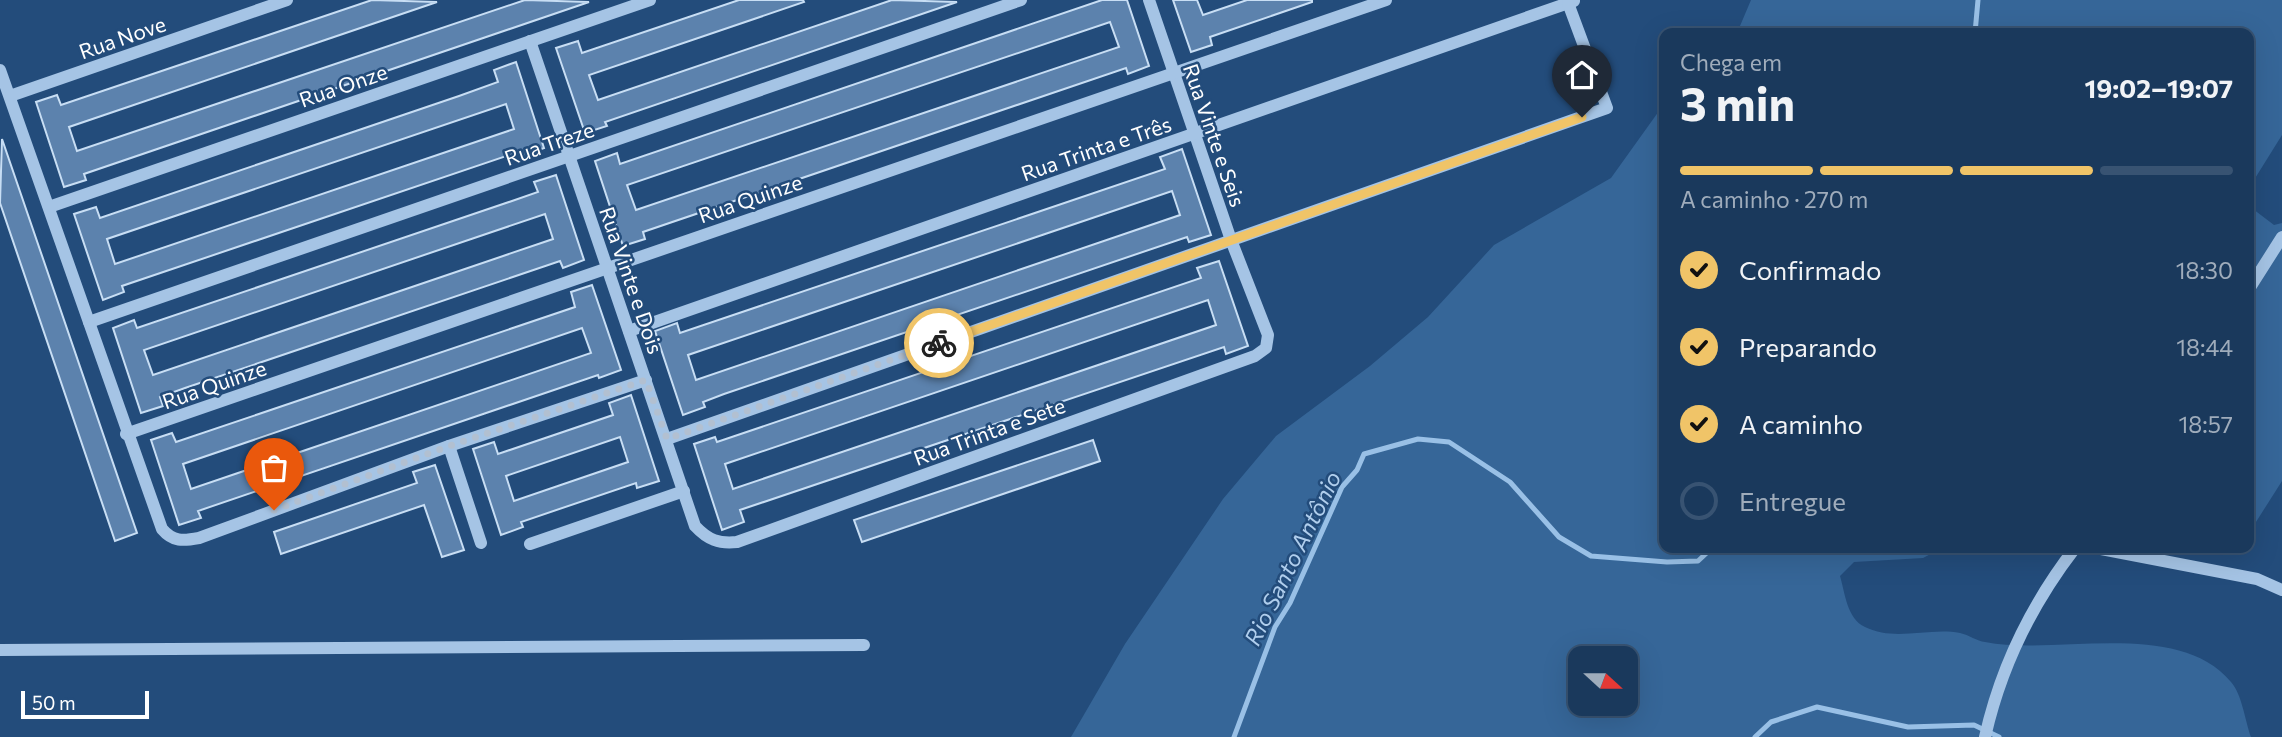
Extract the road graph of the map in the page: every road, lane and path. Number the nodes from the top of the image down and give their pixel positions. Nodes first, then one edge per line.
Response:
1 (287, 0) edge
2 (650, 0) edge
3 (1021, 0) edge
4 (1149, 0) edge
5 (1386, 0) edge
6 (1572, 1) edge
7 (615, 6) edge
8 (530, 41) junction
9 (0, 70) edge
10 (1172, 74) junction
11 (10, 96) junction
12 (1194, 134) junction
13 (569, 156) junction
14 (49, 207) junction
15 (2282, 237) edge
16 (1231, 240) junction
17 (607, 268) junction
18 (2254, 281) edge
19 (89, 322) junction
20 (629, 331) junction
21 (1255, 356) joint
22 (646, 380) junction
23 (126, 434) junction
24 (667, 439) junction
25 (449, 446) junction
26 (684, 491) junction
27 (737, 542) joint
28 (481, 543) dead end
29 (530, 544) dead end
30 (2071, 553) edge
31 (2122, 553) edge
32 (2282, 590) edge
33 (864, 645) dead end
34 (0, 650) edge
35 (1985, 737) edge

1 - 11 street, Rua Nove
2 - 7 street, Rua Onze
3 - 13 street, Rua Treze
4 - 10 street, Rua Vinte e Seis
5 - 10 street, Rua Quinze
6 - 12 street, Rua Trinta e Três
6 - 16 street
7 - 8 street, Rua Onze
8 - 13 street, Rua Vinte e Dois
8 - 14 street, Rua Onze
9 - 11 street
10 - 12 street, Rua Vinte e Seis
10 - 17 street, Rua Quinze
11 - 14 street
12 - 16 street, Rua Vinte e Seis
12 - 20 street, Rua Trinta e Três
13 - 17 street, Rua Vinte e Dois
13 - 19 street, Rua Treze
14 - 19 street
15 - 18 street
16 - 21 street, Rua Vinte e Seis
16 - 24 street
17 - 20 street, Rua Vinte e Dois
17 - 23 street, Rua Quinze
19 - 23 street
20 - 22 street, Rua Vinte e Dois
21 - 27 street, Rua Trinta e Sete
22 - 24 street, Rua Vinte e Dois
22 - 25 street
23 - 25 street
24 - 26 street, Rua Vinte e Dois
25 - 28 street
26 - 27 street, Rua Vinte e Dois
26 - 29 street
30 - 35 street
31 - 32 street
33 - 34 street

